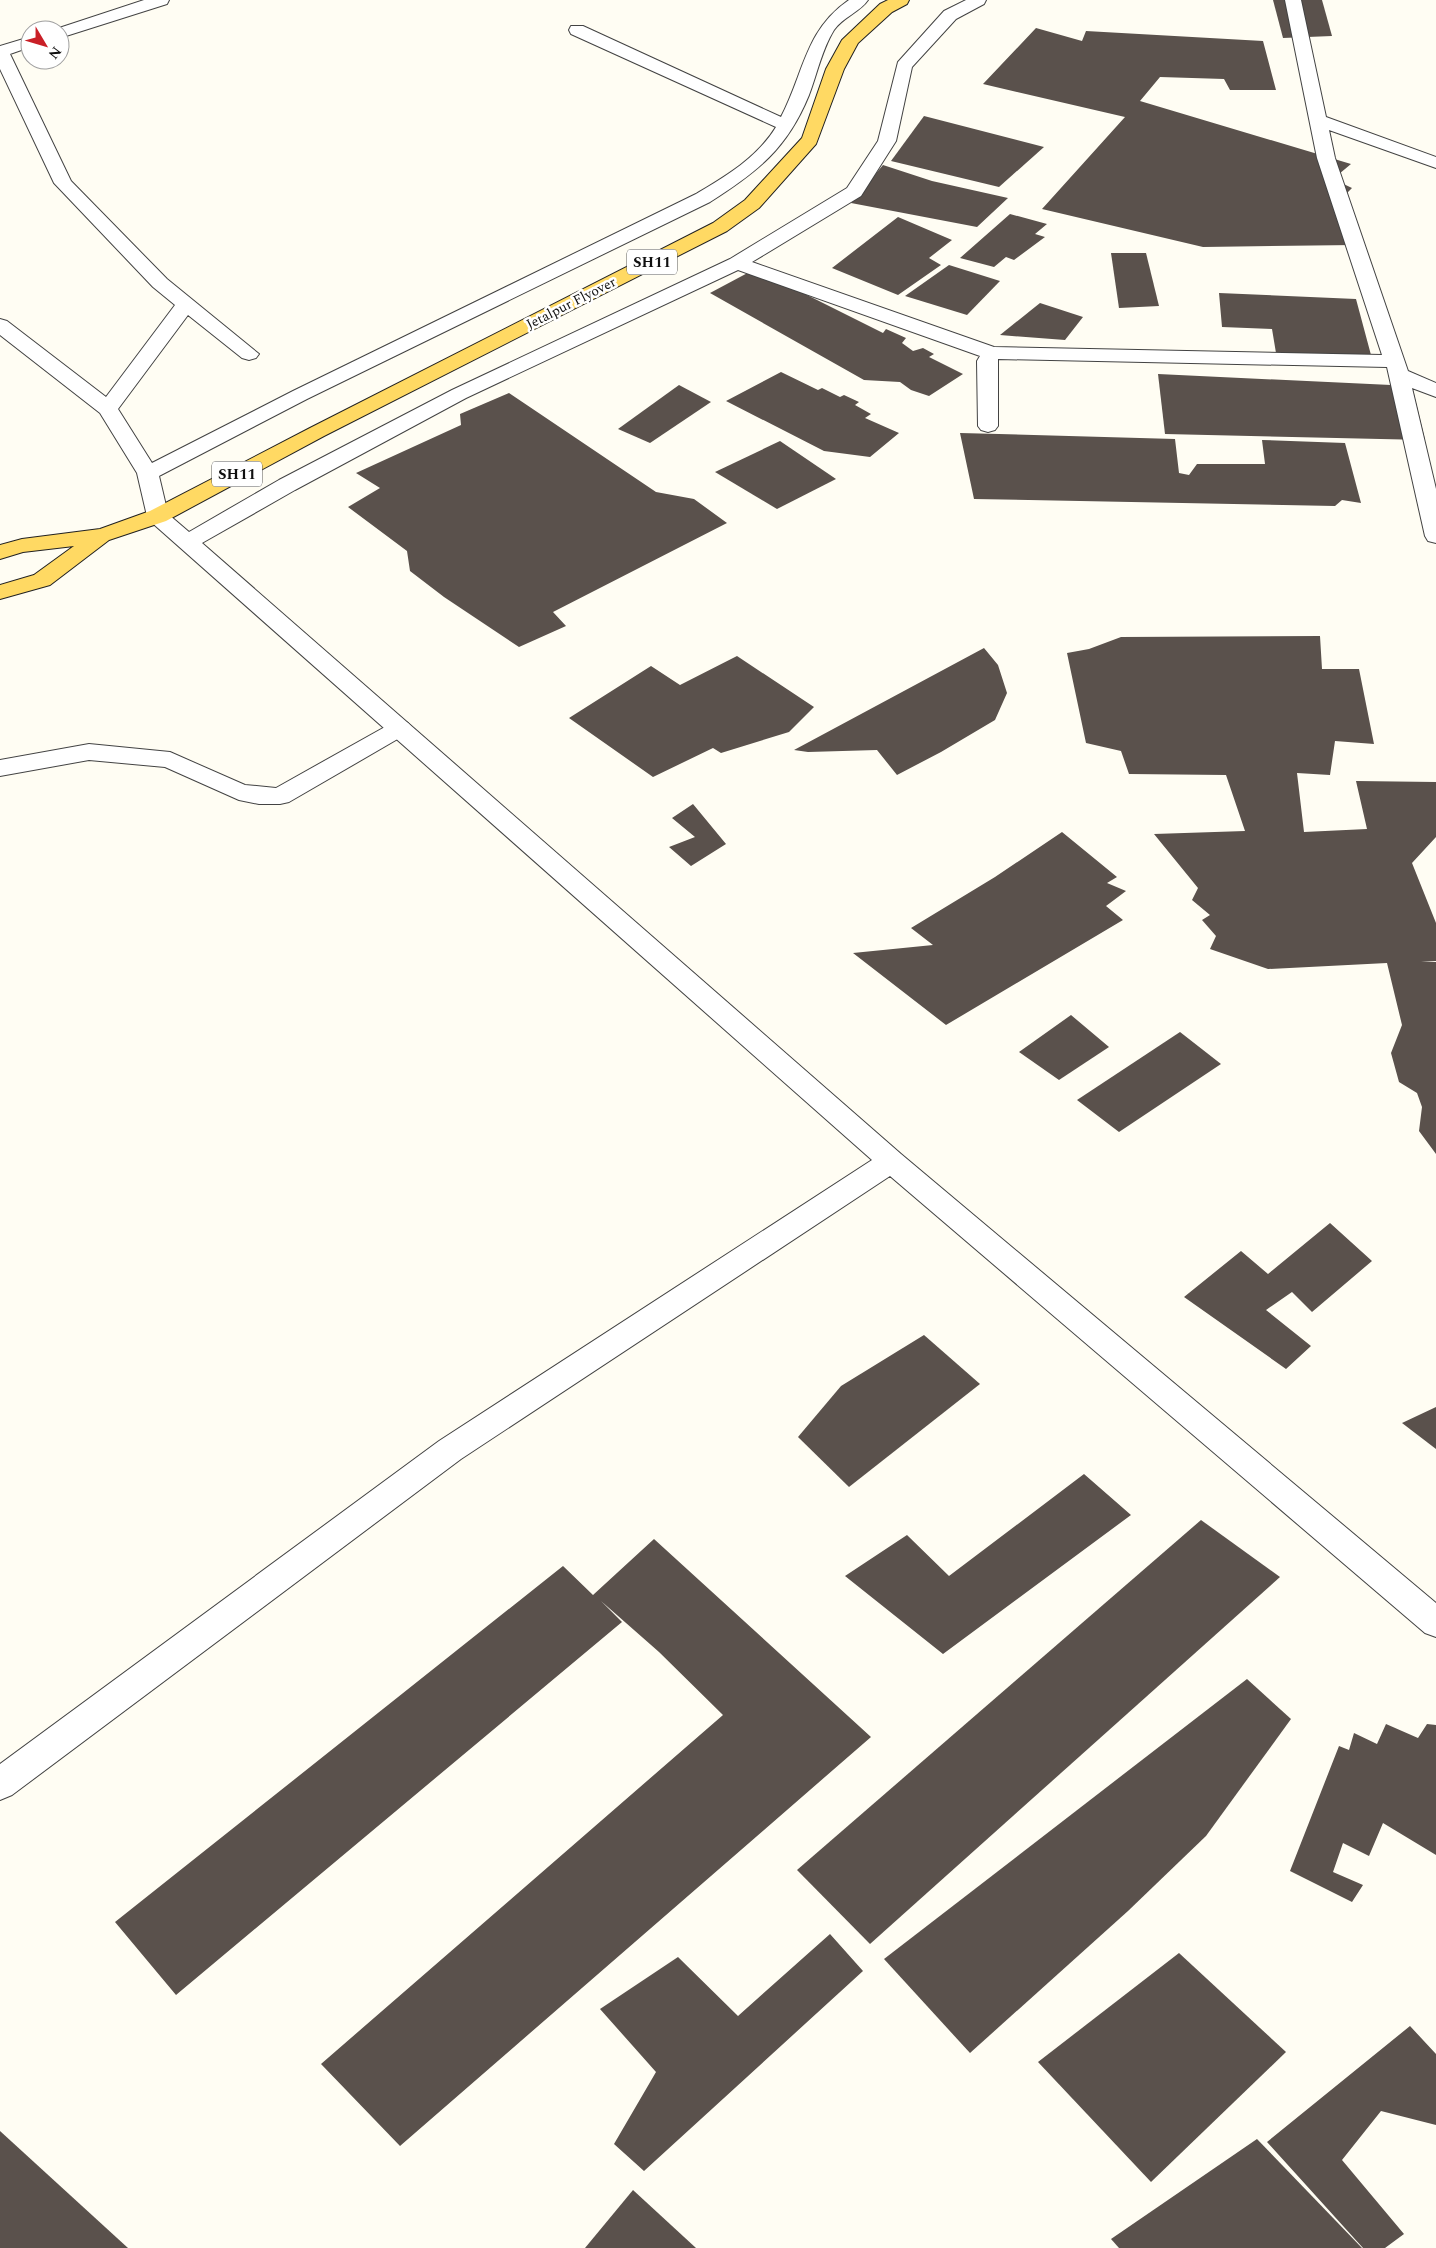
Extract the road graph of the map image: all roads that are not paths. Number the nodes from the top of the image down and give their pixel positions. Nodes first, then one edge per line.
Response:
1 (161, 0) edge
2 (860, 0) edge
3 (901, 0) edge
4 (978, 0) edge
5 (1293, 0) edge
6 (70, 29) edge
7 (577, 30) dead end
8 (20, 45) edge
9 (0, 51) edge
10 (1318, 120) junction
11 (785, 125) junction
12 (1436, 163) edge
13 (737, 263) junction
14 (186, 304) junction
15 (0, 325) edge
16 (992, 353) junction
17 (249, 354) dead end
18 (1396, 368) junction
19 (1436, 391) edge
20 (108, 409) junction
21 (988, 426) dead end
22 (148, 473) junction
23 (158, 516) junction
24 (104, 535) junction
25 (1436, 536) edge
26 (187, 542) junction
27 (0, 552) edge
28 (0, 592) edge
29 (400, 728) junction
30 (0, 768) edge
31 (891, 1161) junction
32 (1436, 1623) edge
33 (0, 1784) edge

1 - 6 street
2 - 11 street
3 - 23 main road, Jetalpur Flyover / SH11
4 - 13 street
5 - 10 street
7 - 11 street
8 - 9 street
9 - 14 street
10 - 12 street
10 - 18 street
11 - 22 street
13 - 16 street
13 - 26 street
14 - 17 street
14 - 20 street
15 - 20 street
16 - 18 street
16 - 21 street
18 - 19 street
18 - 25 street
20 - 22 street
22 - 23 street
23 - 24 main road, SH11
23 - 26 street
24 - 27 main road, SH11
24 - 28 main road
26 - 29 street
29 - 30 street
29 - 31 street
31 - 32 street
31 - 33 street

